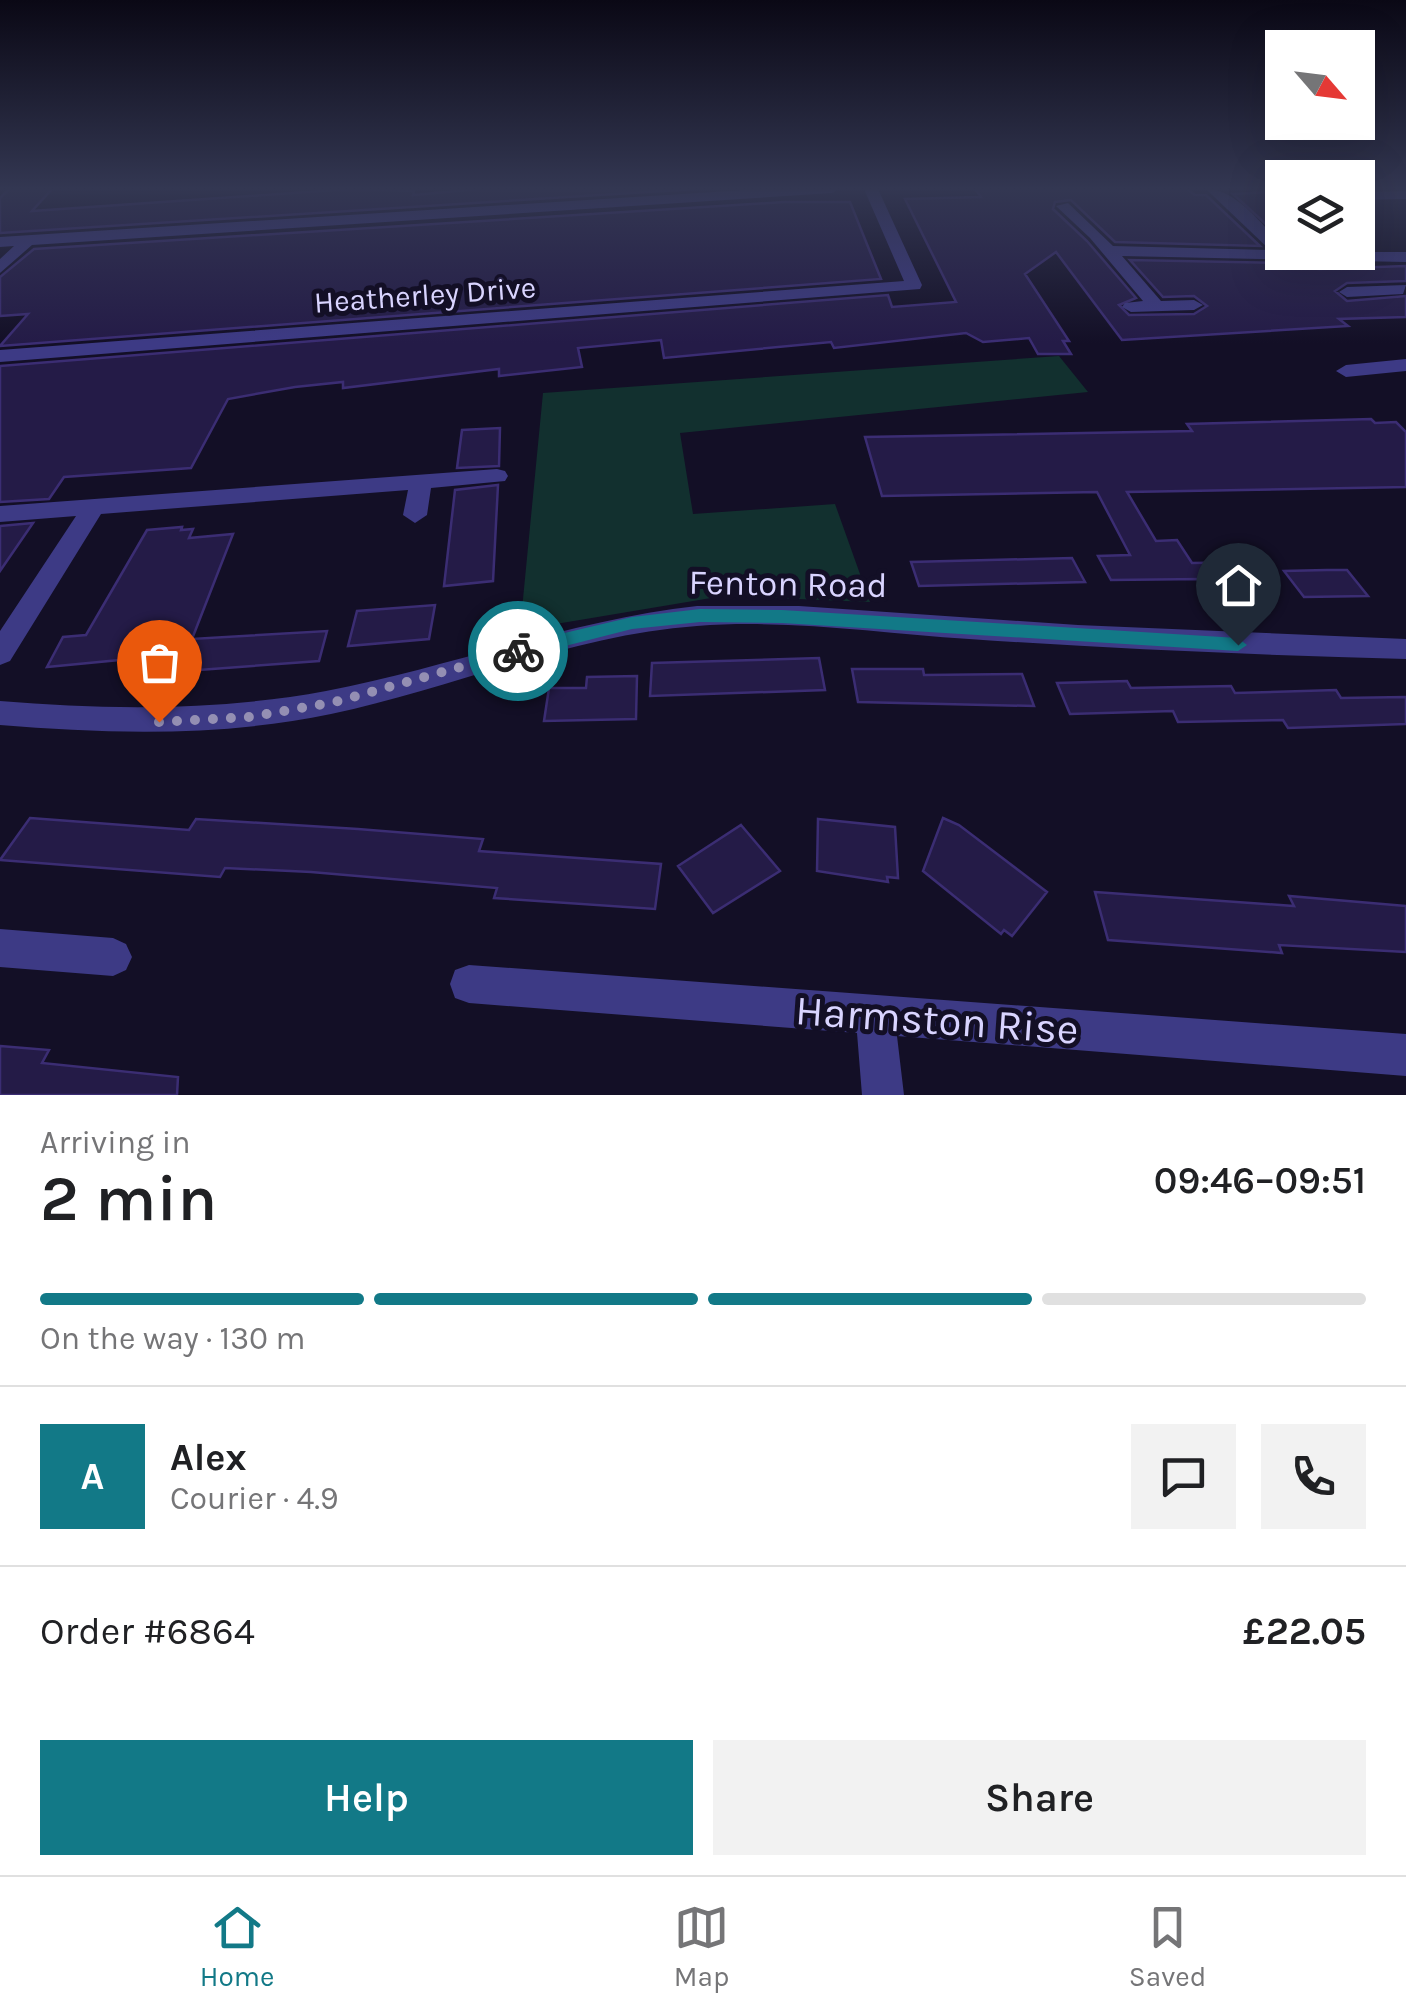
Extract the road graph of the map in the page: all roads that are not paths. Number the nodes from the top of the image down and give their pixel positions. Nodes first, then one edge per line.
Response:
1 (27, 240) edge
2 (28, 240) edge
3 (894, 240) edge
4 (1097, 240) edge
5 (0, 242) edge
6 (1108, 251) junction
7 (1265, 254) edge
8 (1375, 257) edge
9 (1406, 257) edge
10 (0, 268) edge
11 (1348, 270) edge
12 (1403, 289) dead end
13 (1374, 291) junction
14 (1348, 292) dead end
15 (1158, 306) junction
16 (1194, 306) dead end
17 (1131, 307) dead end
18 (0, 356) edge
19 (1406, 365) edge
20 (1346, 371) dead end
21 (496, 476) dead end
22 (421, 482) junction
23 (93, 507) junction
24 (0, 514) edge
25 (415, 515) dead end
26 (1406, 650) edge
27 (0, 654) edge
28 (0, 714) edge
29 (0, 948) edge
30 (113, 957) dead end
31 (469, 984) dead end
32 (875, 1015) junction
33 (1406, 1056) edge
34 (883, 1095) edge

1 - 5 street
2 - 10 street
3 - 18 street, Heatherley Drive
4 - 6 street
6 - 7 street
6 - 15 street
8 - 9 street
11 - 13 street
12 - 13 street
13 - 14 street
15 - 16 street
15 - 17 street
19 - 20 street
21 - 22 street
22 - 23 street
22 - 25 street
23 - 24 street
23 - 27 street
26 - 28 street, Fenton Road
29 - 30 street
31 - 32 street, Harmston Rise
32 - 33 street, Harmston Rise
32 - 34 street

